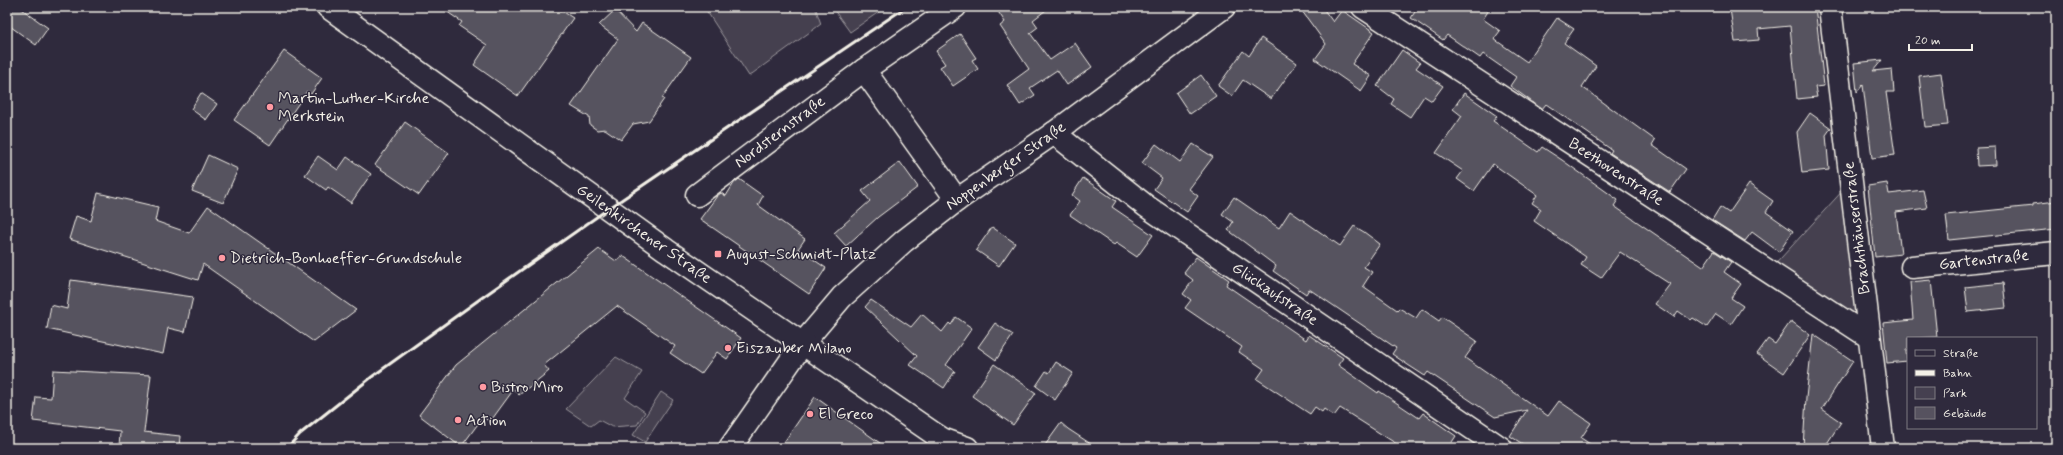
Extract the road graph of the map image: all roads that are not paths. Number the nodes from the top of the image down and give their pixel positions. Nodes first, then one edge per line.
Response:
1 (328, 7) edge
2 (955, 7) edge
3 (1224, 7) edge
4 (1363, 7) edge
5 (1830, 7) edge
6 (864, 70) junction
7 (1054, 133) junction
8 (697, 194) dead end
9 (957, 200) junction
10 (2056, 253) edge
11 (1912, 267) dead end
12 (1869, 337) junction
13 (803, 343) junction
14 (939, 443) edge
15 (730, 448) edge
16 (967, 448) edge
17 (1501, 448) edge
18 (1883, 448) edge

1 - 13 street, Geilenkirchener Straße
2 - 6 street, Nordsternstraße
3 - 7 street, Noppenberger Straße
4 - 12 street, Beethovenstraße
5 - 12 street, Brachthäuserstraße
6 - 8 street, Nordsternstraße
6 - 9 street
7 - 9 street, Noppenberger Straße
7 - 17 street, Glückaufstraße
9 - 13 street, Noppenberger Straße
10 - 11 street, Gartenstraße
12 - 18 street, Brachthäuserstraße
13 - 14 street, Geilenkirchener Straße
13 - 15 street
14 - 16 street, Geilenkirchener Straße

